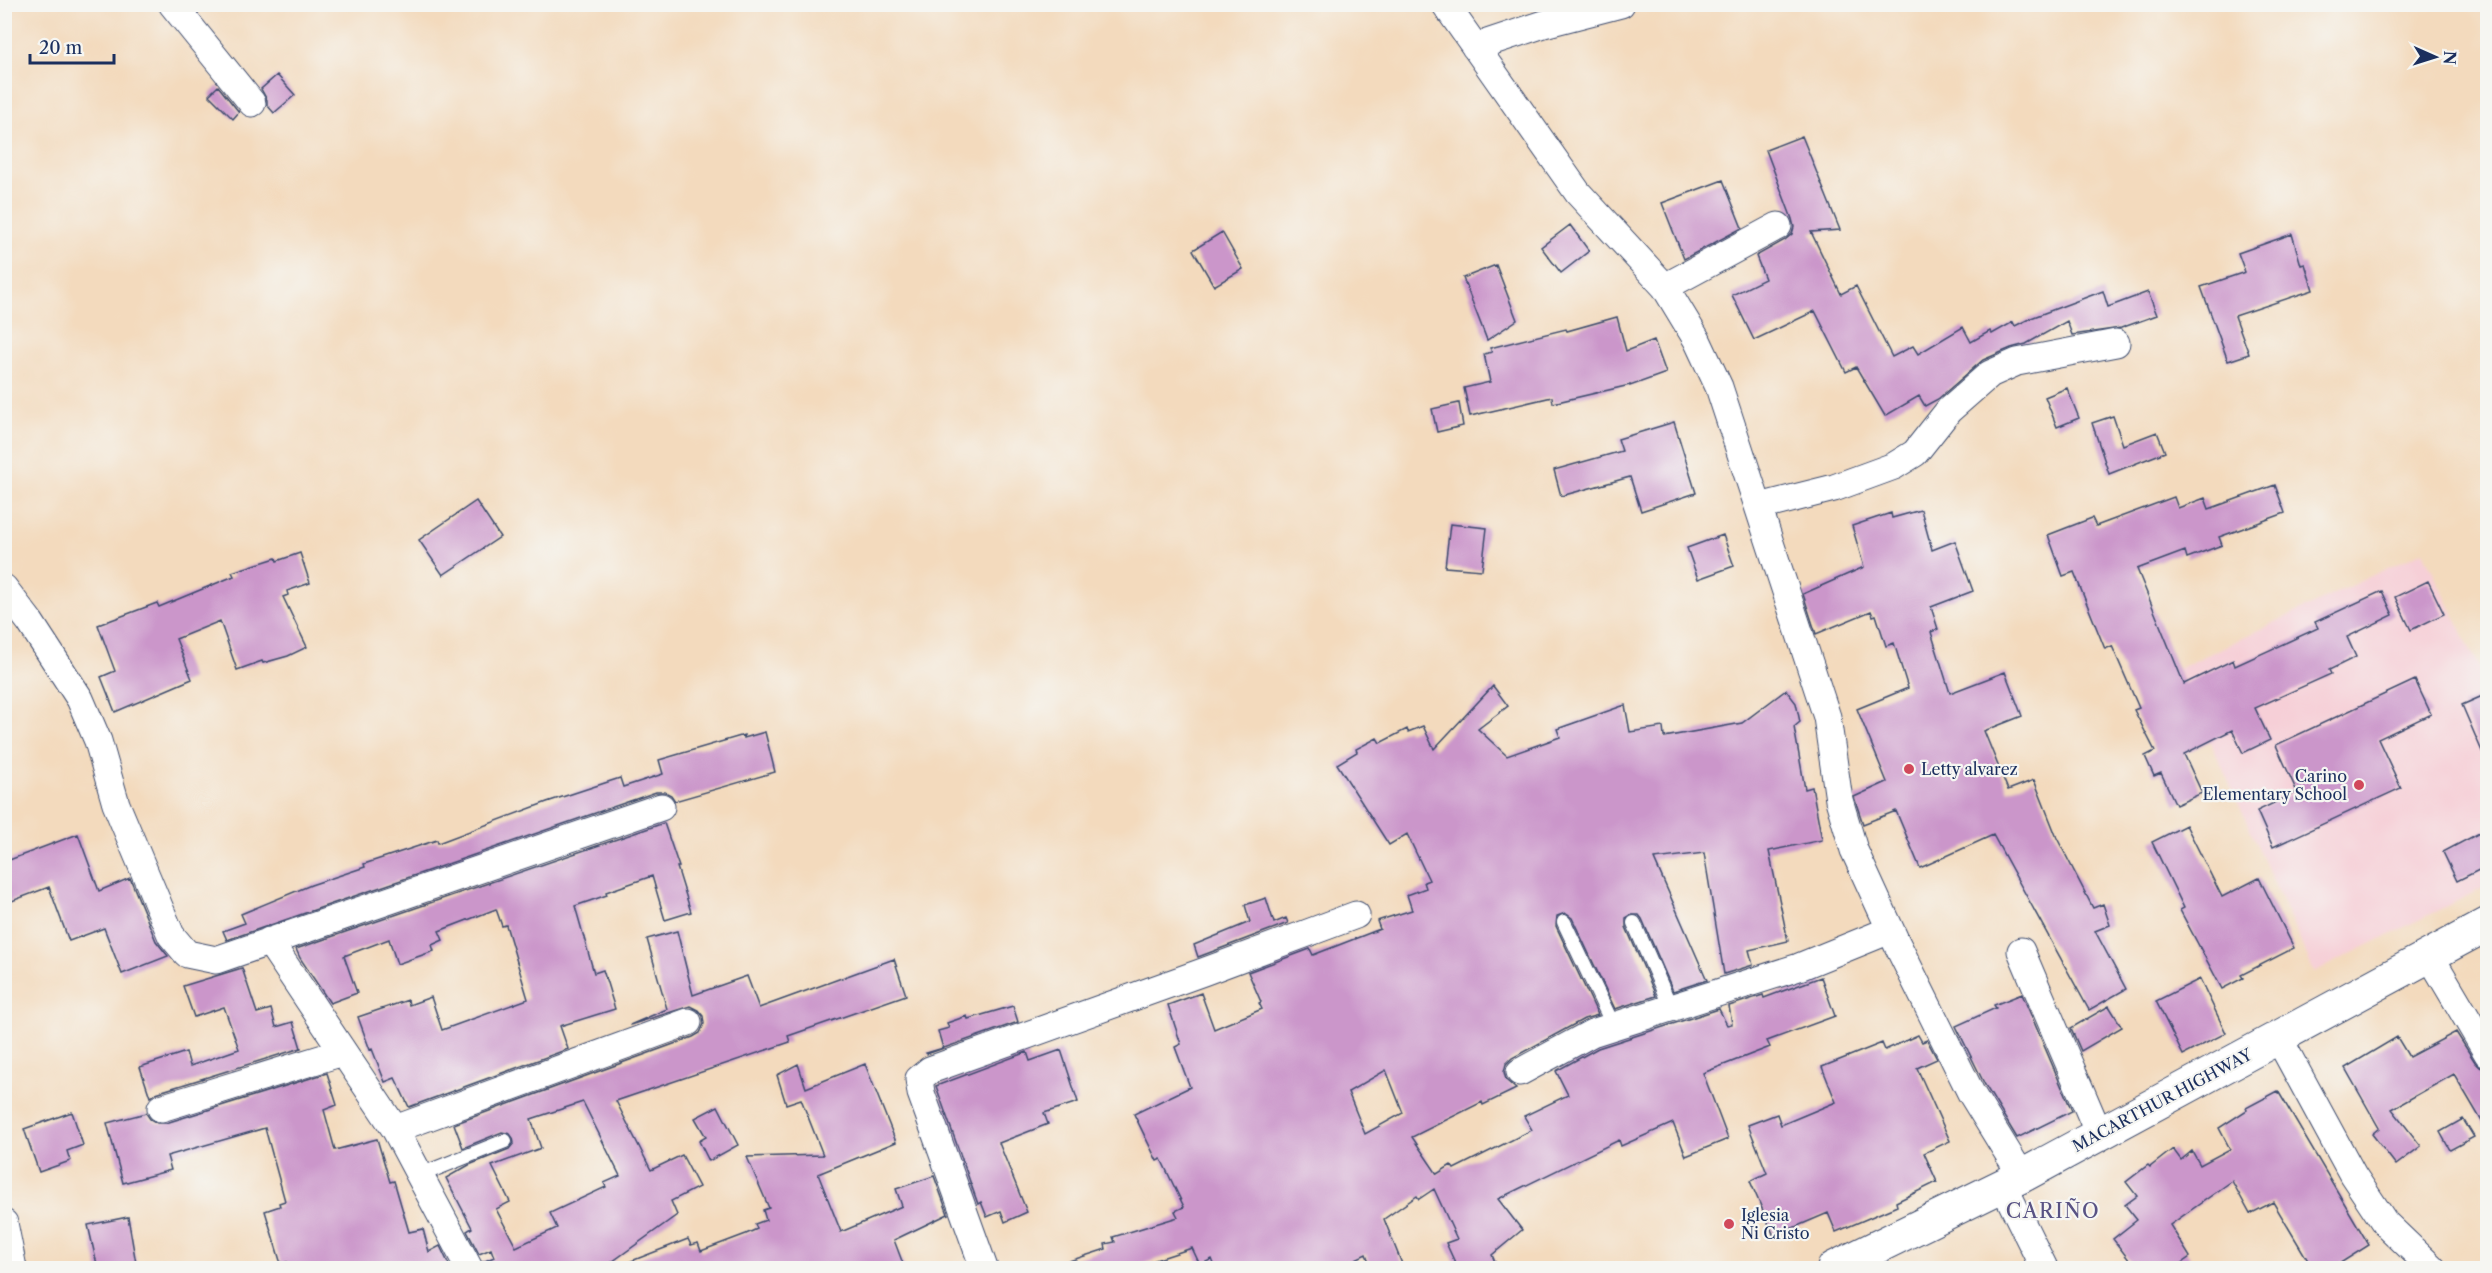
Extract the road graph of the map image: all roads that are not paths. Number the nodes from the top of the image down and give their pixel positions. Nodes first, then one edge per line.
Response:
1 (172, 4) edge
2 (1445, 4) edge
3 (1620, 4) edge
4 (1474, 46) junction
5 (252, 103) dead end
6 (1778, 226) dead end
7 (1665, 288) junction
8 (2116, 342) dead end
9 (1759, 507) junction
10 (4, 588) edge
11 (661, 807) dead end
12 (1356, 915) dead end
13 (1564, 922) dead end
14 (1634, 923) dead end
15 (2487, 924) edge
16 (1890, 930) junction
17 (269, 941) junction
18 (2021, 951) dead end
19 (2430, 956) junction
20 (1671, 1008) junction
21 (688, 1022) dead end
22 (1614, 1027) junction
23 (2278, 1037) junction
24 (343, 1052) junction
25 (2487, 1054) edge
26 (1520, 1072) dead end
27 (161, 1108) dead end
28 (395, 1129) junction
29 (2098, 1134) junction
30 (505, 1141) dead end
31 (420, 1175) junction
32 (2013, 1181) junction
33 (4, 1223) edge
34 (13, 1269) edge
35 (470, 1269) edge
36 (984, 1269) edge
37 (1834, 1269) edge
38 (2044, 1269) edge
39 (2432, 1269) edge

1 - 5 street
2 - 4 street
3 - 4 street
4 - 7 street
6 - 7 street
7 - 9 street
8 - 9 street
9 - 16 street
10 - 17 street
11 - 17 street
12 - 36 street
13 - 22 lane
14 - 20 lane
15 - 19 highway, MACARTHUR HIGHWAY
16 - 20 street
16 - 32 street
17 - 24 street
18 - 29 street
19 - 23 highway, MACARTHUR HIGHWAY
19 - 25 street
20 - 22 street
21 - 28 street
22 - 26 street
23 - 29 highway, MACARTHUR HIGHWAY
23 - 39 street
24 - 27 street
24 - 28 street
28 - 31 street
29 - 32 highway, MACARTHUR HIGHWAY
30 - 31 lane
31 - 35 street
32 - 37 highway, MACARTHUR HIGHWAY
32 - 38 street
33 - 34 street

